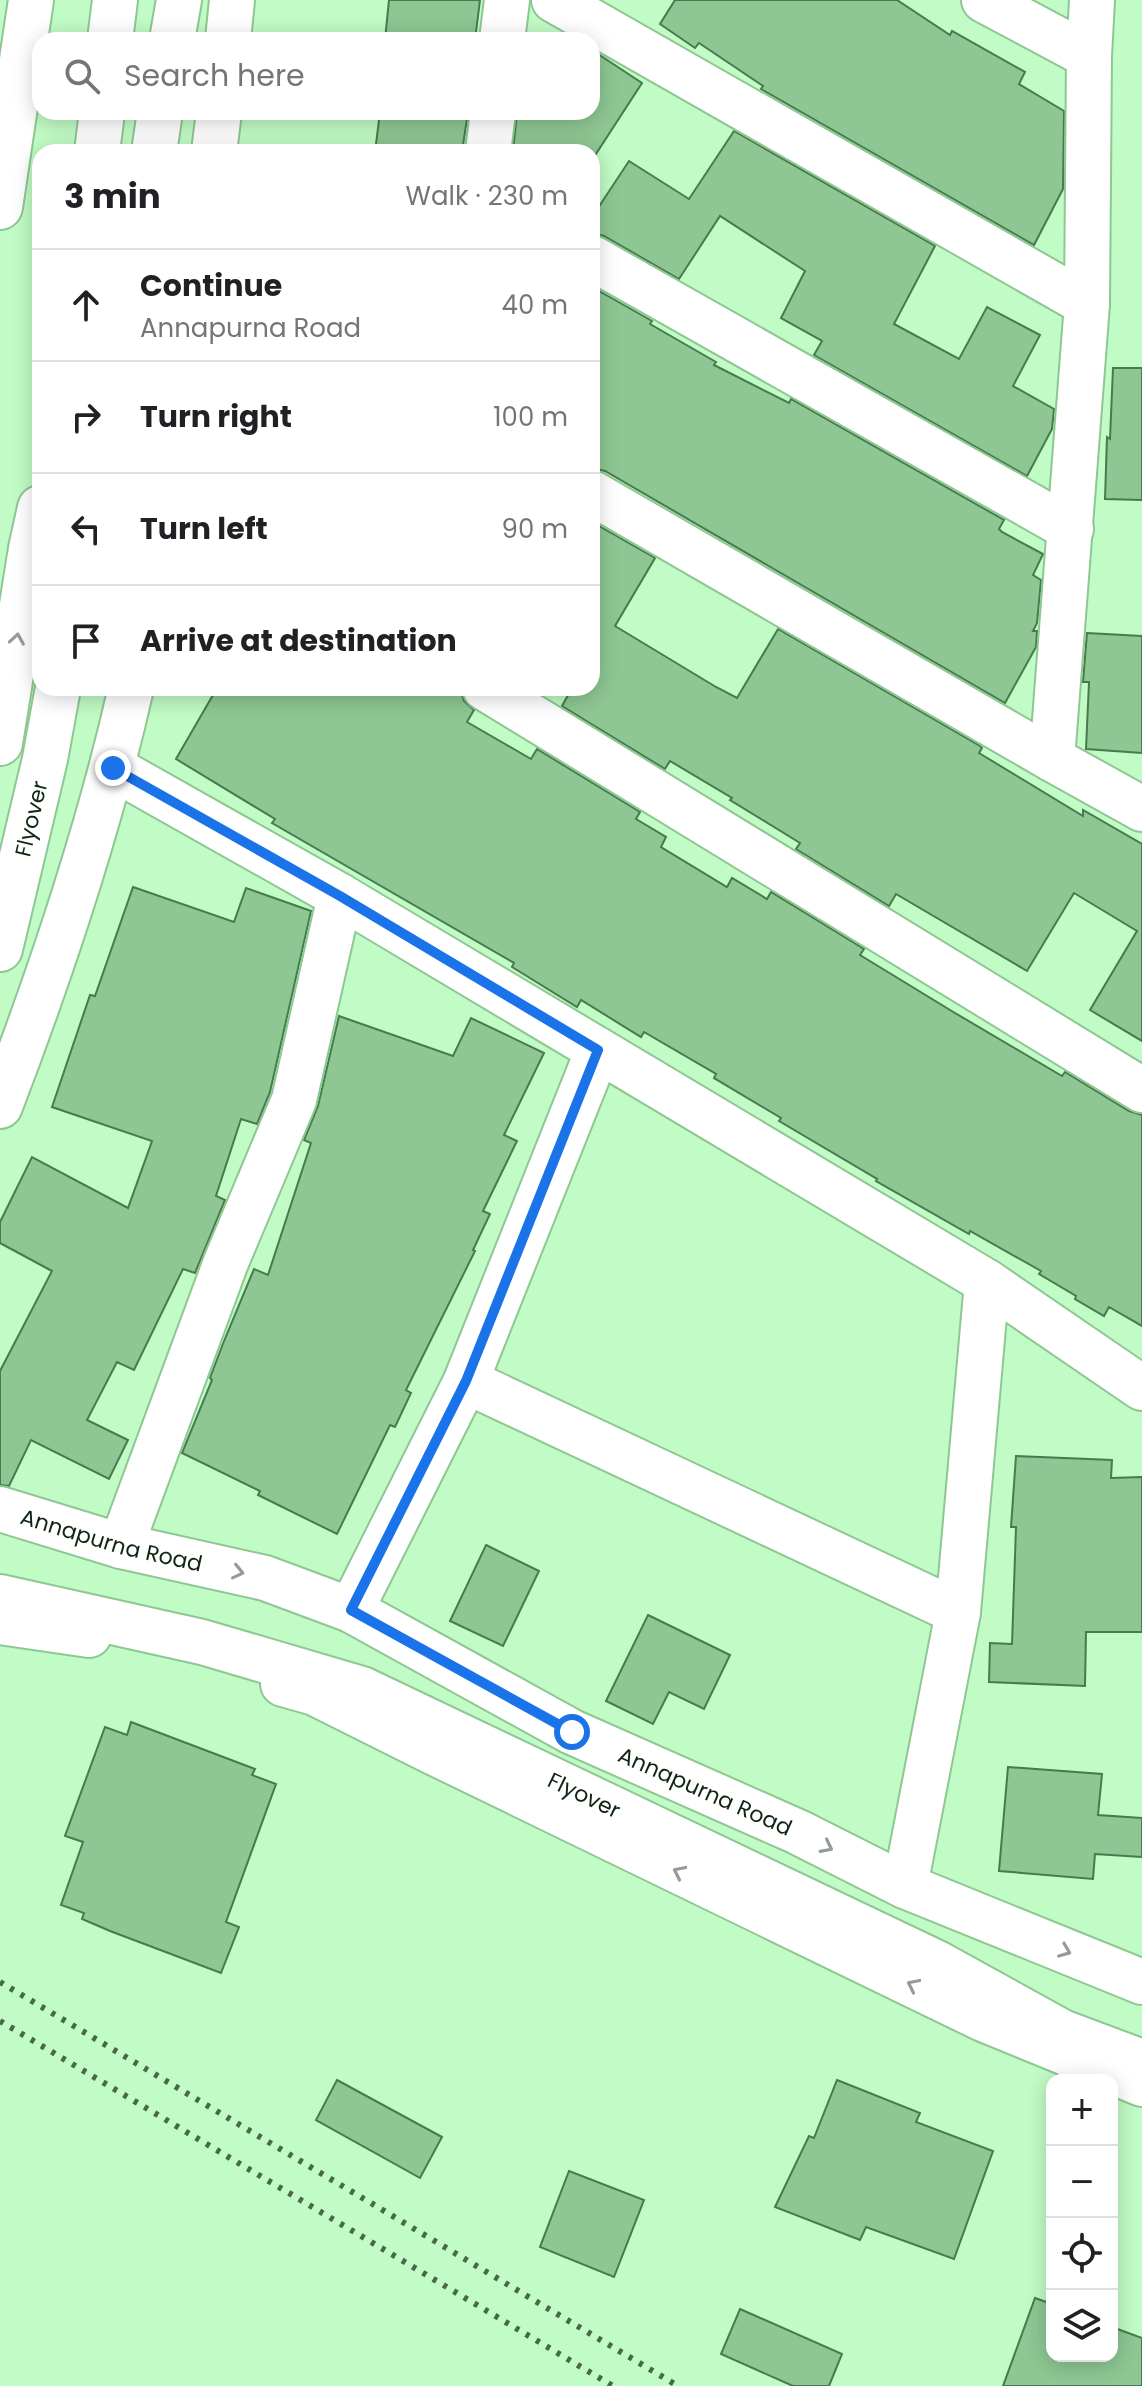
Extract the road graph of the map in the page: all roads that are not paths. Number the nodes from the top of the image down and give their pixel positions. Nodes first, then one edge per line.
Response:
1 (31, 0) edge
2 (115, 0) edge
3 (179, 0) edge
4 (232, 0) edge
5 (507, 0) edge
6 (554, 0) edge
7 (984, 0) edge
8 (1092, 0) edge
9 (111, 32) edge
10 (173, 32) edge
11 (229, 32) edge
12 (503, 32) edge
13 (1089, 56) junction
14 (101, 120) edge
15 (159, 120) edge
16 (218, 120) edge
17 (492, 120) edge
18 (98, 144) edge
19 (155, 144) edge
20 (215, 144) edge
21 (489, 144) edge
22 (0, 207) edge
23 (600, 263) edge
24 (1087, 304) junction
25 (600, 498) edge
26 (1071, 529) junction
27 (32, 544) edge
28 (57, 696) edge
29 (129, 696) edge
30 (498, 696) edge
31 (0, 743) edge
32 (1052, 759) junction
33 (113, 768) junction
34 (1142, 809) edge
35 (340, 896) junction
36 (0, 949) edge
37 (598, 1050) junction
38 (1142, 1090) edge
39 (0, 1106) edge
40 (987, 1282) junction
41 (466, 1381) junction
42 (1142, 1388) edge
43 (0, 1509) edge
44 (121, 1546) junction
45 (0, 1597) edge
46 (351, 1610) junction
47 (958, 1612) junction
48 (0, 1622) edge
49 (905, 1886) junction
50 (1142, 1982) edge
51 (1142, 2062) edge
52 (1142, 2084) edge

1 - 22 street
2 - 9 street
3 - 10 street
4 - 11 street
5 - 12 street
6 - 24 street
7 - 13 street
8 - 13 street
13 - 24 street
14 - 18 street
15 - 19 street
16 - 20 street
17 - 21 street
23 - 26 street
24 - 26 street
25 - 32 street
26 - 32 street
31 -> 27 street
28 - 36 street, Flyover
29 - 33 street
30 - 38 street
32 - 34 street
33 - 35 street
33 - 39 street
35 - 37 street
35 - 44 street
37 - 40 street
37 - 41 street
40 - 42 street
40 - 47 street
41 - 46 street
41 - 47 street
43 - 44 street, Annapurna Road
44 -> 46 street, Annapurna Road
45 - 51 street, Flyover
46 -> 49 street, Annapurna Road
47 - 49 street
52 -> 48 street
49 -> 50 street, Annapurna Road

